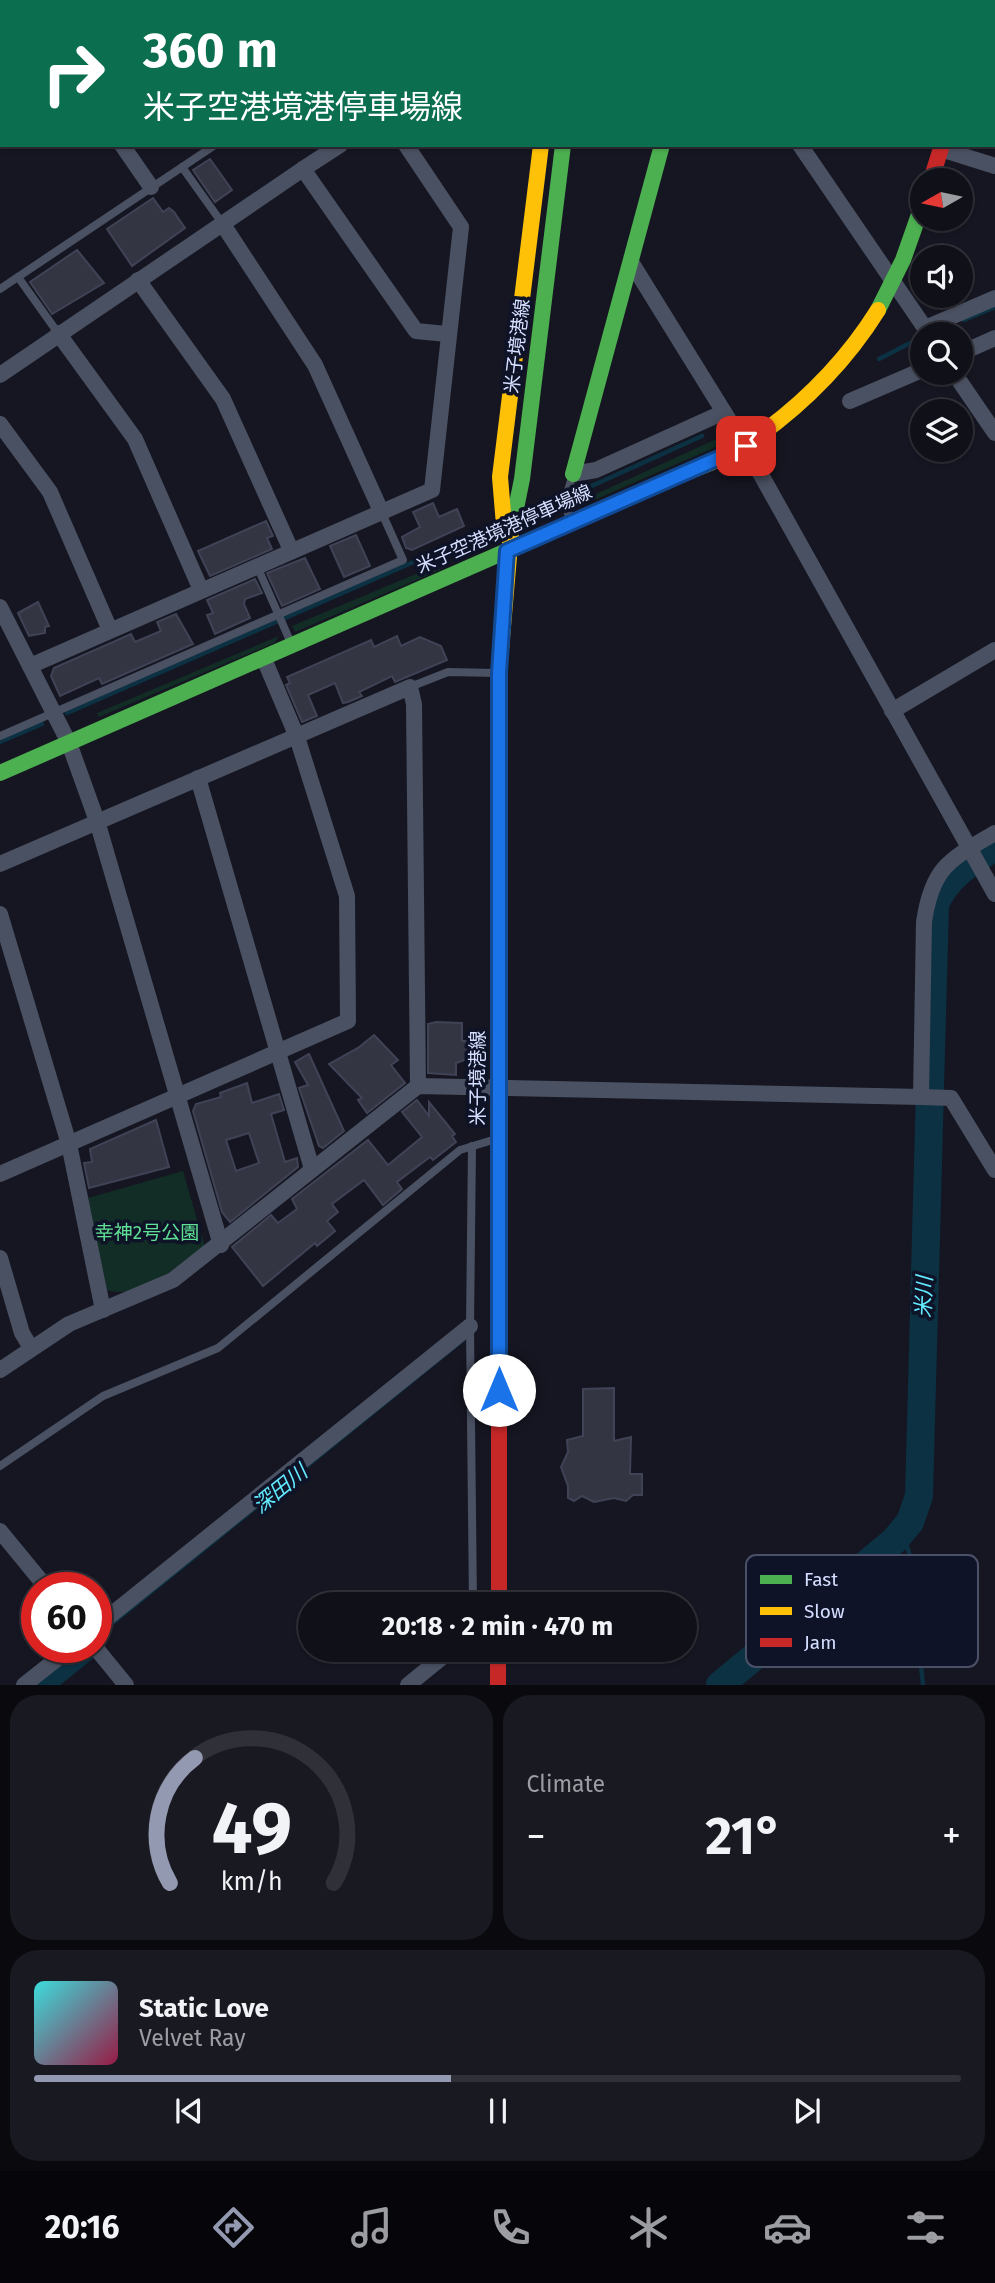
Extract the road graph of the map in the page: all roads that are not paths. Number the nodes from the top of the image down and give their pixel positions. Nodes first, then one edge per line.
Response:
1 (123, 147) edge
2 (212, 147) edge
3 (337, 147) edge
4 (407, 147) edge
5 (541, 147) edge
6 (563, 147) edge
7 (661, 147) edge
8 (801, 147) edge
9 (942, 147) edge
10 (995, 166) edge
11 (183, 167) junction
12 (935, 168) edge
13 (303, 169) junction
14 (151, 187) junction
15 (222, 223) junction
16 (912, 231) edge
17 (631, 261) junction
18 (18, 276) junction
19 (138, 280) junction
20 (892, 280) junction
21 (0, 289) edge
22 (995, 298) edge
23 (921, 322) edge
24 (946, 322) edge
25 (58, 333) junction
26 (447, 334) junction
27 (995, 338) edge
28 (973, 348) edge
29 (0, 375) edge
30 (910, 375) edge
31 (962, 385) edge
32 (850, 401) dead end
33 (724, 412) junction
34 (0, 424) edge
35 (995, 433) edge
36 (746, 446) junction
37 (573, 474) junction
38 (381, 511) junction
39 (569, 523) junction
40 (291, 550) junction
41 (507, 551) junction
42 (257, 566) junction
43 (201, 590) junction
44 (0, 607) edge
45 (279, 615) junction
46 (110, 630) junction
47 (292, 646) junction
48 (995, 650) edge
49 (264, 659) junction
50 (30, 666) junction
51 (499, 673) junction
52 (411, 687) junction
53 (892, 711) junction
54 (52, 713) junction
55 (0, 736) edge
56 (296, 737) junction
57 (69, 743) junction
58 (0, 772) edge
59 (198, 778) junction
60 (97, 821) junction
61 (995, 833) edge
62 (968, 848) junction
63 (0, 864) edge
64 (995, 894) edge
65 (0, 914) edge
66 (278, 1050) junction
67 (418, 1086) junction
68 (499, 1086) junction
69 (178, 1096) junction
70 (921, 1097) junction
71 (498, 1139) junction
72 (69, 1144) junction
73 (472, 1146) junction
74 (312, 1169) junction
75 (995, 1170) edge
76 (0, 1174) edge
77 (221, 1245) junction
78 (0, 1258) edge
79 (103, 1310) junction
80 (470, 1326) junction
81 (31, 1348) junction
82 (0, 1370) edge
83 (0, 1466) edge
84 (0, 1531) edge
85 (34, 1572) edge
86 (472, 1592) edge
87 (499, 1592) edge
88 (112, 1614) edge
89 (436, 1662) edge
90 (499, 1662) edge
91 (52, 1663) edge
92 (108, 1663) edge
93 (24, 1685) edge
94 (126, 1685) edge
95 (408, 1685) edge
96 (498, 1685) edge

1 - 14 street
2 - 11 lane
3 - 13 street
4 - 26 street
5 - 41 main road, 米子境港線
6 - 41 main road, 米子境港線
7 - 17 main road
8 - 20 street
9 - 10 street
9 - 12 main road
11 - 14 lane
11 - 15 lane
13 - 15 street
13 - 26 street
14 - 18 lane
15 - 19 street
15 - 38 street
16 - 20 main road, 米子空港境港停車場線
17 - 33 street
17 - 37 main road
18 - 21 lane
18 - 25 lane
19 - 25 street
19 - 40 street
20 - 23 street
20 - 36 main road, 米子空港境港停車場線
22 - 24 street
25 - 29 street
25 - 43 street
26 - 38 street
27 - 28 street
30 - 32 street
31 - 35 street
33 - 36 street
33 - 37 street
34 - 46 street
36 - 39 main road, 米子空港境港停車場線
36 - 53 street
37 - 39 lane
38 - 40 street
38 - 45 lane
39 - 41 main road, 米子空港境港停車場線
40 - 42 street
41 - 47 main road, 米子空港境港停車場線
41 - 51 main road, 米子境港線
42 - 43 street
42 - 45 lane
43 - 46 street
44 - 50 street
45 - 47 lane
45 - 54 lane
46 - 50 street
47 - 49 main road, 米子空港境港停車場線
48 - 53 street
49 - 56 street
49 - 57 main road, 米子空港境港停車場線
50 - 54 street
51 - 52 lane
51 - 68 main road, 米子境港線
52 - 56 street
52 - 67 street
53 - 62 street
54 - 55 lane
54 - 57 street
56 - 59 street
56 - 66 street
57 - 58 main road, 米子空港境港停車場線
57 - 60 street
59 - 60 street
59 - 66 street
60 - 63 street
60 - 69 street
61 - 62 street
62 - 64 street
62 - 70 street
65 - 72 street
66 - 69 street
66 - 74 street
67 - 68 street
67 - 74 street
68 - 70 street
68 - 71 main road, 米子境港線
69 - 72 street
69 - 77 street
70 - 75 street
71 - 73 lane
71 - 87 main road, 米子境港線
72 - 76 street
72 - 79 street
73 - 80 lane
73 - 83 lane
74 - 77 street
77 - 79 street
78 - 81 street
79 - 81 street
80 - 86 lane
80 - 88 street
81 - 82 street
84 - 85 street
89 - 95 street
90 - 96 main road
91 - 93 street
92 - 94 street

